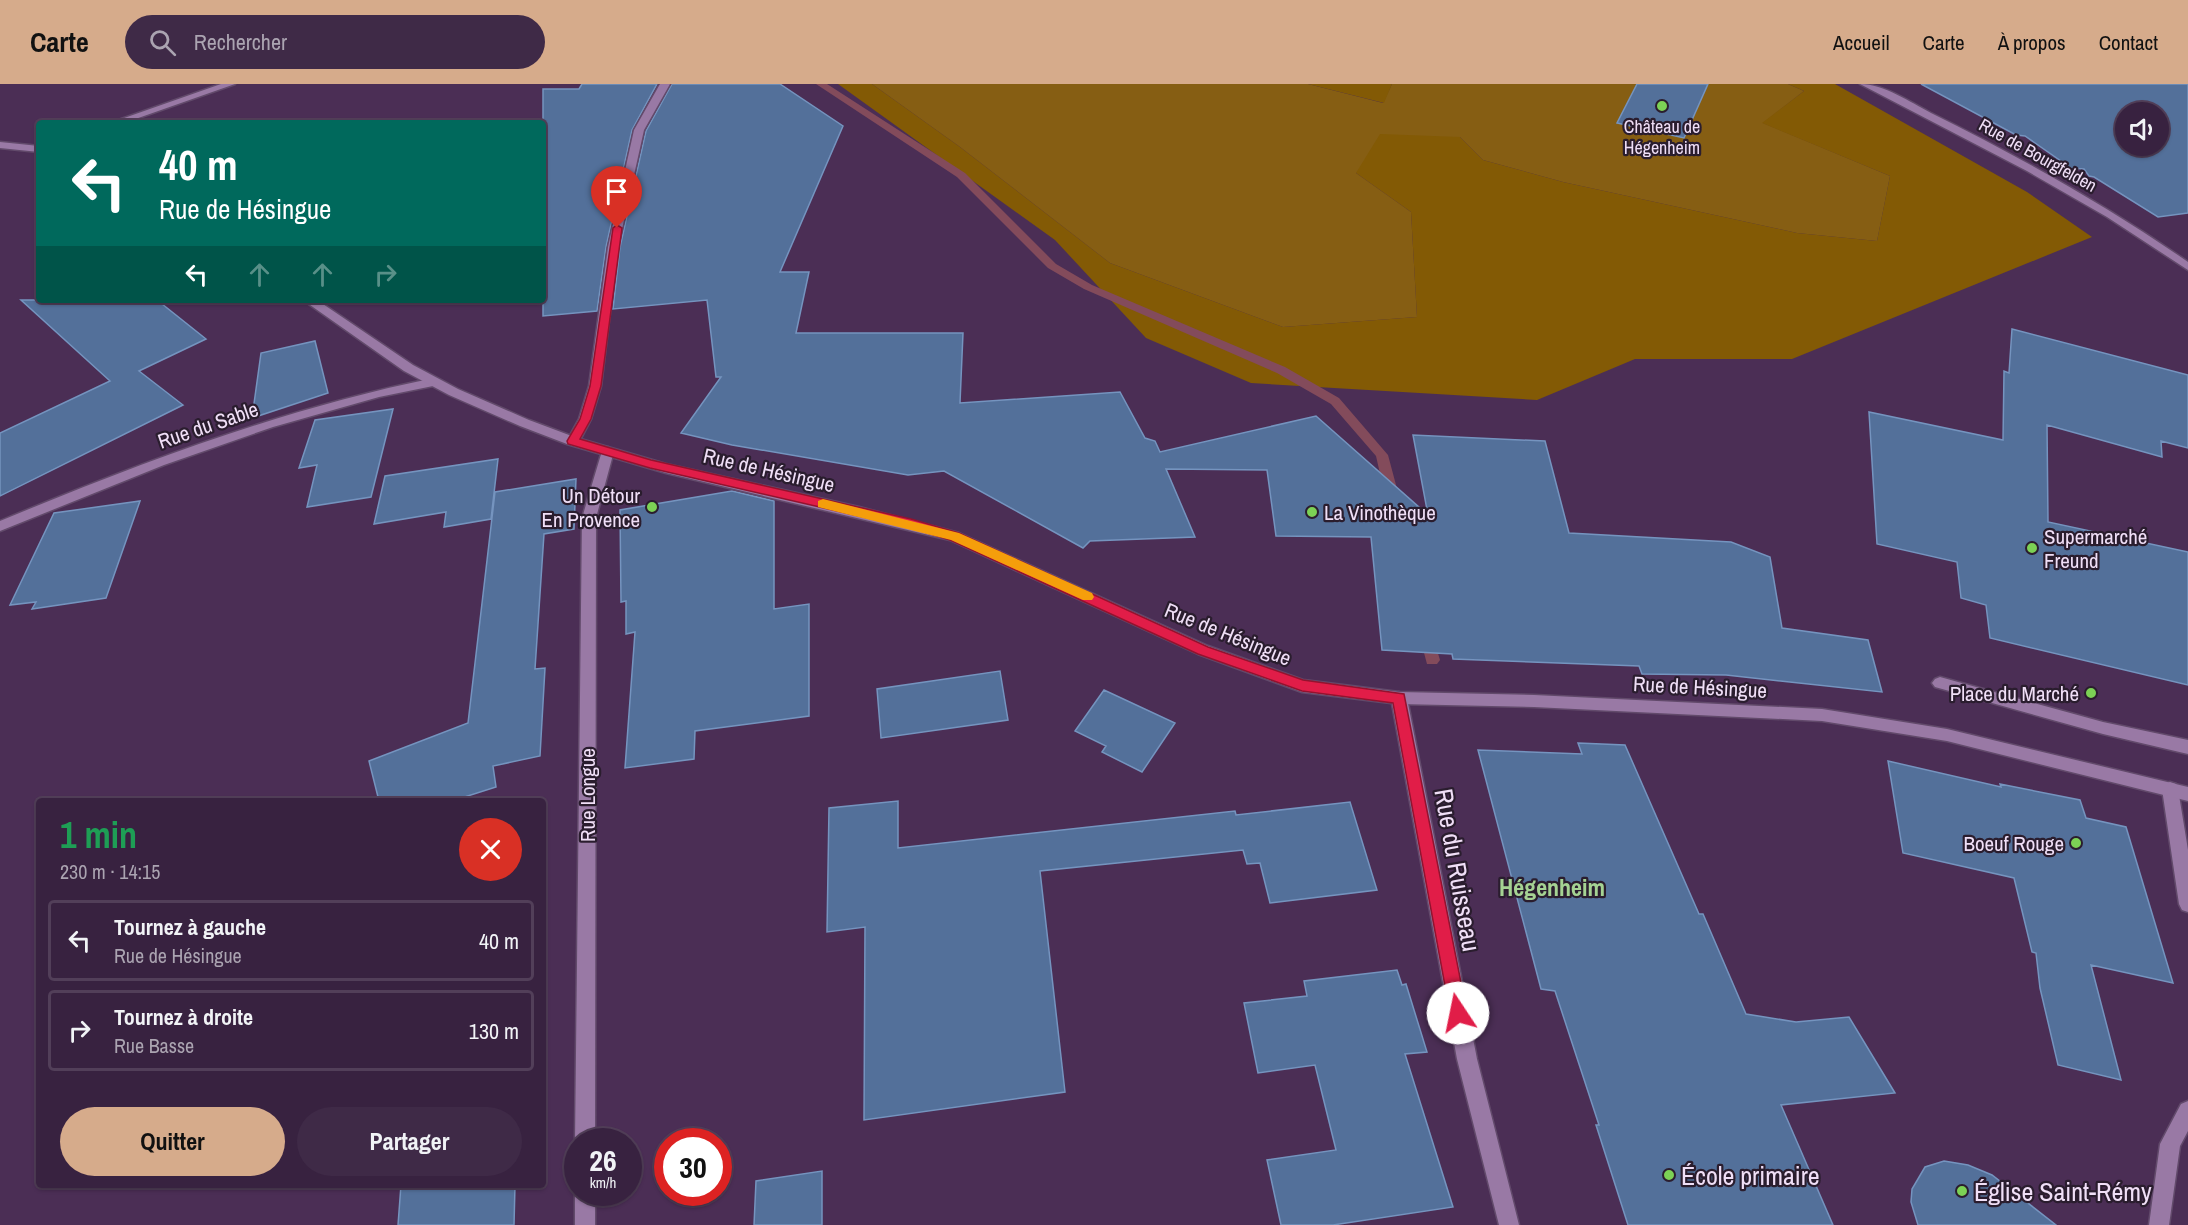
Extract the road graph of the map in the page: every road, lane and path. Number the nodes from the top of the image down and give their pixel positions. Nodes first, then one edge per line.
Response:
1 (230, 84) edge
2 (665, 84) edge
3 (1871, 85) edge
4 (124, 120) edge
5 (0, 144) edge
6 (36, 149) edge
7 (2188, 267) edge
8 (313, 303) edge
9 (434, 382) junction
10 (573, 441) junction
11 (608, 451) junction
12 (0, 526) edge
13 (1940, 683) dead end
14 (1399, 698) junction
15 (2188, 747) edge
16 (2170, 789) junction
17 (2188, 794) edge
18 (2188, 904) edge
19 (2188, 1111) edge
20 (585, 1128) edge
21 (585, 1206) edge
22 (585, 1225) edge
23 (1509, 1225) edge
24 (2159, 1225) edge

1 - 4 main road
2 - 10 main road
3 - 7 main road, Rue de Bourgfelden
5 - 6 main road
8 - 9 main road, Rue de Hésingue
9 - 10 main road, Rue de Hésingue
9 - 12 main road, Rue du Sable
10 - 11 main road, Rue de Hésingue
11 - 14 main road, Rue de Hésingue
11 - 20 main road, Rue Longue
13 - 15 main road
14 - 16 main road, Rue de Hésingue
14 - 23 main road, Rue du Ruisseau
16 - 17 main road, Rue de Hésingue
16 - 18 main road
19 - 24 main road
21 - 22 main road

